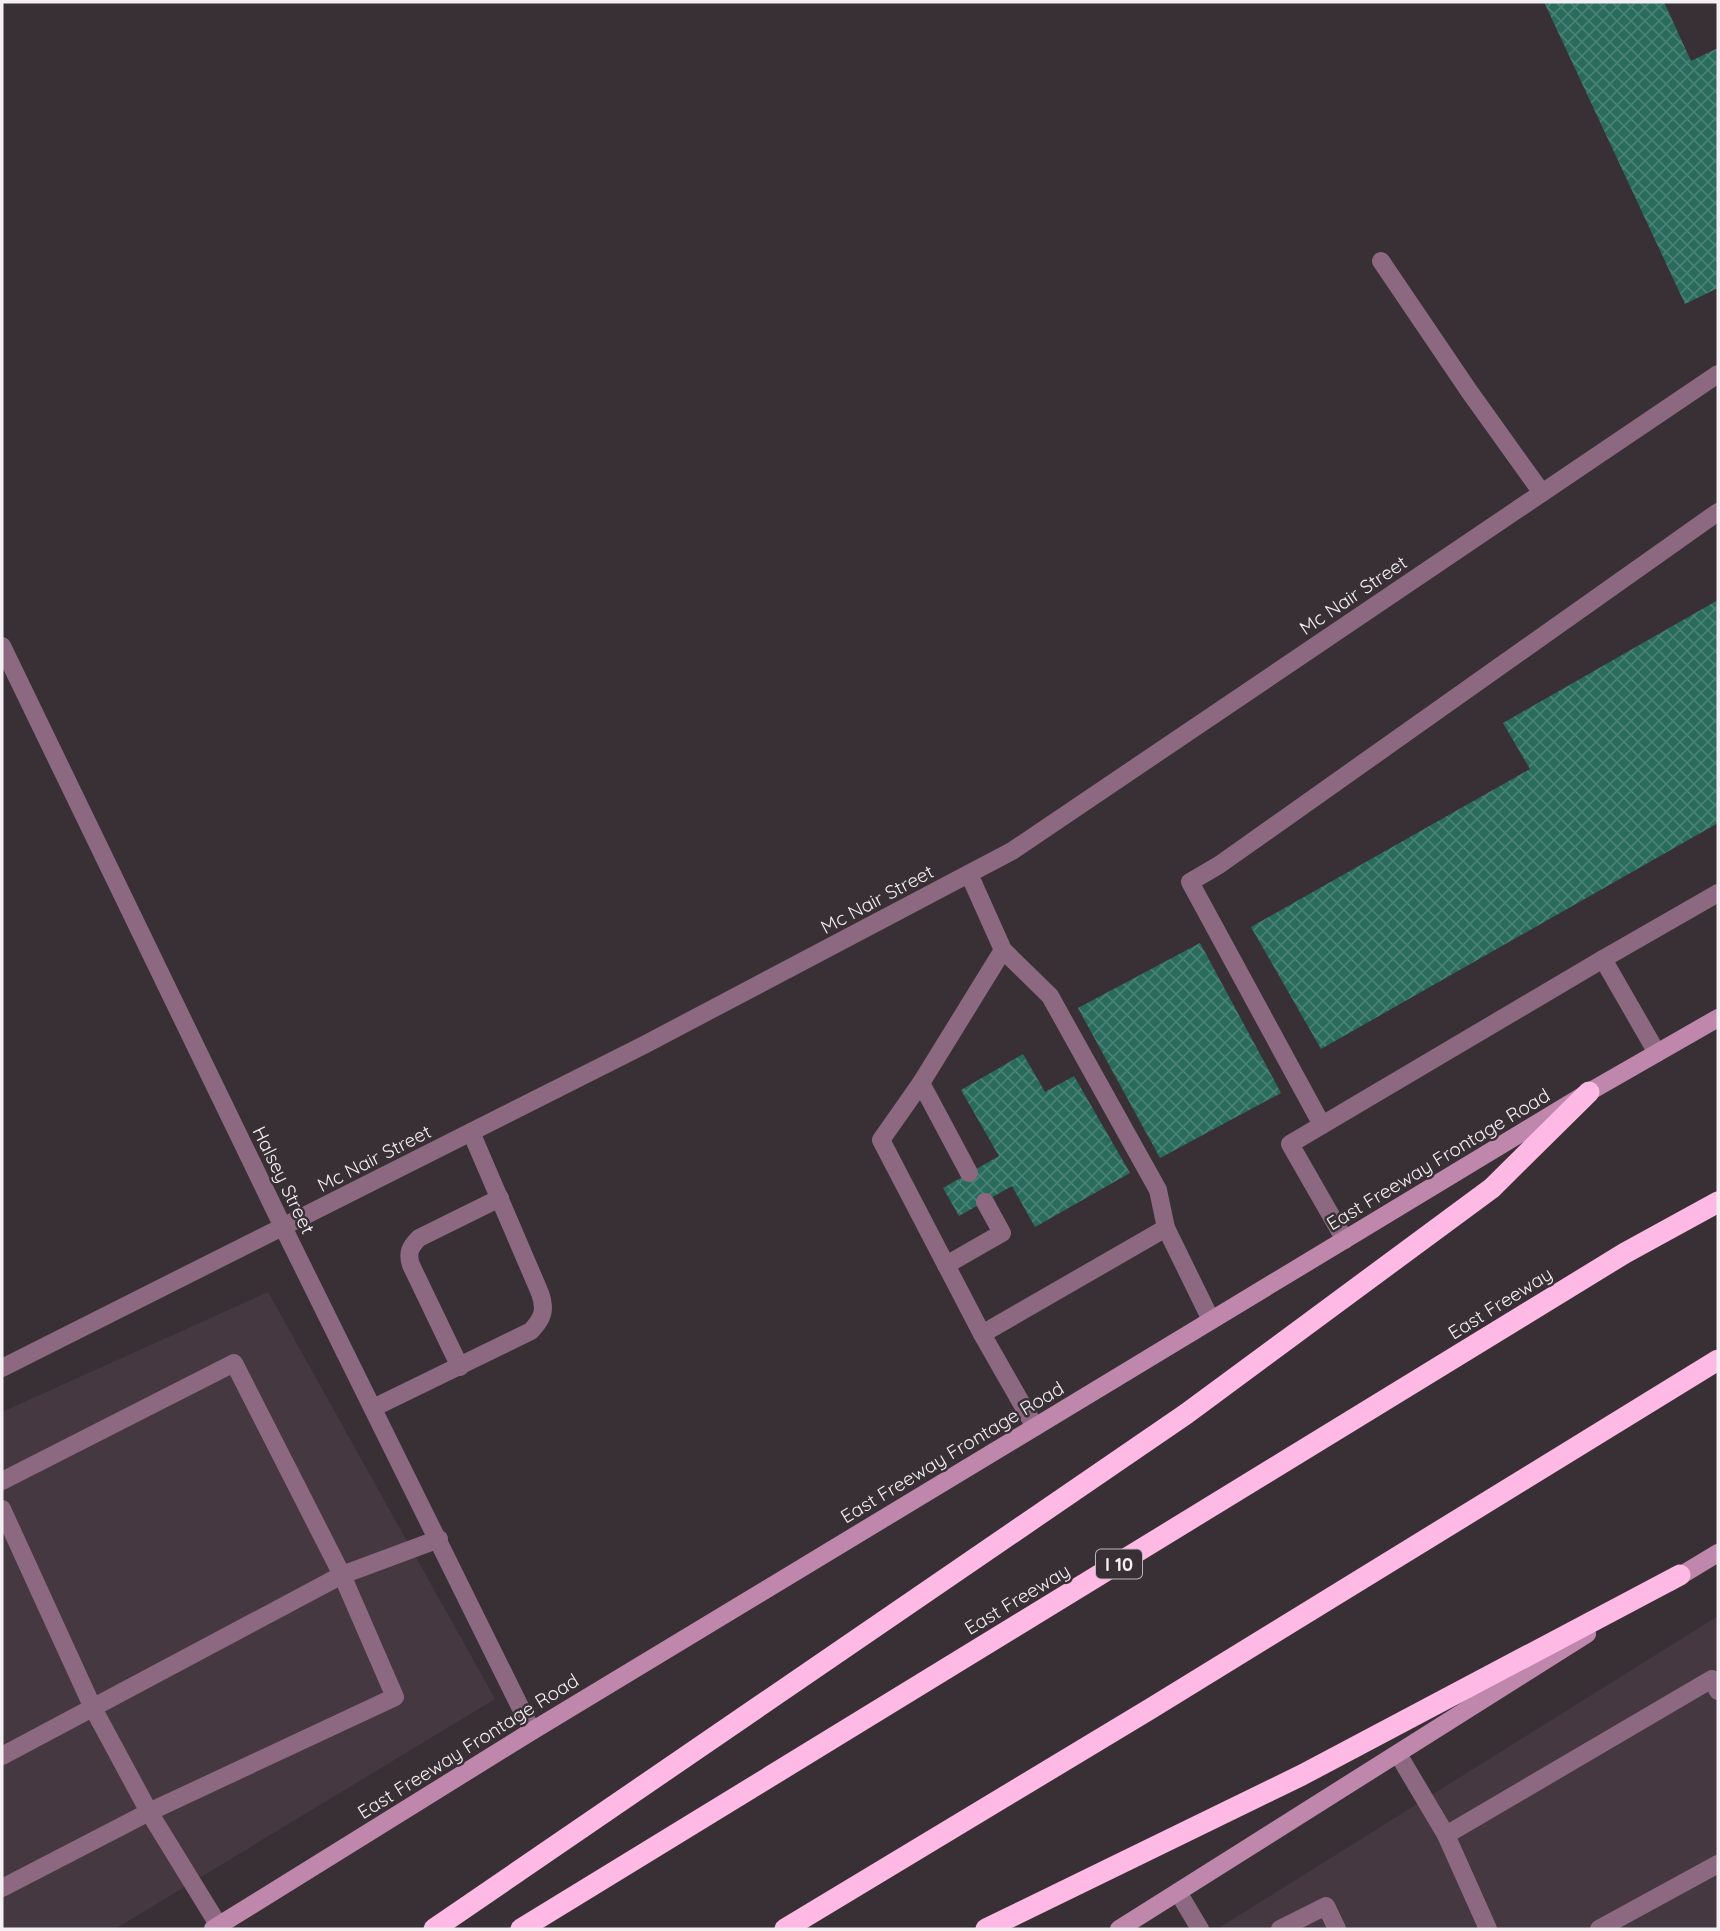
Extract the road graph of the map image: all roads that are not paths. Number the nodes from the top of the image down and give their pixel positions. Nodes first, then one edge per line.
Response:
1 (1381, 261) dead end
2 (1718, 373) edge
3 (1542, 493) junction
4 (1718, 512) edge
5 (2, 646) edge
6 (969, 874) junction
7 (1718, 893) edge
8 (1003, 950) junction
9 (1603, 959) junction
10 (1718, 1018) edge
11 (1657, 1053) junction
12 (921, 1083) junction
13 (1589, 1092) junction
14 (1322, 1125) junction
15 (471, 1132) junction
16 (969, 1173) dead end
17 (500, 1198) junction
18 (985, 1202) dead end
19 (1718, 1202) edge
20 (283, 1227) junction
21 (1166, 1228) junction
22 (1345, 1240) junction
23 (946, 1265) junction
24 (1211, 1320) junction
25 (982, 1334) junction
26 (1718, 1360) edge
27 (460, 1367) junction
28 (2, 1368) edge
29 (373, 1408) junction
30 (1035, 1427) junction
31 (2, 1481) edge
32 (2, 1509) edge
33 (439, 1539) junction
34 (1718, 1553) edge
35 (342, 1574) junction
36 (1680, 1575) junction
37 (1716, 1682) edge
38 (93, 1708) junction
39 (531, 1731) junction
40 (1398, 1754) junction
41 (2, 1756) edge
42 (149, 1812) junction
43 (1446, 1835) junction
44 (1718, 1864) edge
45 (2, 1888) edge
46 (1178, 1892) junction
47 (216, 1927) edge
48 (434, 1929) edge
49 (521, 1929) edge
50 (785, 1929) edge
51 (986, 1929) edge
52 (1119, 1929) edge
53 (1200, 1929) edge
54 (1280, 1929) edge
55 (1337, 1929) edge
56 (1488, 1929) edge
57 (1600, 1929) edge

1 - 3 street
2 - 3 street, Mc Nair Street
3 - 6 street, Mc Nair Street
4 - 14 street
5 - 20 street, Halsey Street
6 - 8 street
6 - 15 street, Mc Nair Street
7 - 9 street
8 - 12 street
8 - 21 street
9 - 11 street
9 - 14 street
10 - 11 main road, East Freeway Frontage Road
11 - 13 main road, East Freeway Frontage Road
12 - 16 street
12 - 23 street
13 - 22 main road, East Freeway Frontage Road
13 - 48 highway
14 - 22 street
15 - 17 street
15 - 20 street, Mc Nair Street
17 - 27 street
17 - 27 street
18 - 23 street
19 - 49 highway, East Freeway / I 10
20 - 28 street, Mc Nair Street
20 - 29 street, Halsey Street
21 - 24 street
21 - 25 street
22 - 24 main road, East Freeway Frontage Road
23 - 25 street
24 - 30 main road, East Freeway Frontage Road
25 - 30 street
26 - 50 highway
27 - 29 street
29 - 33 street, Halsey Street
30 - 39 main road, East Freeway Frontage Road
31 - 35 street
32 - 38 street
33 - 35 street
33 - 39 street, Halsey Street
34 - 36 main road
35 - 38 street
35 - 42 street
36 - 40 main road
36 - 51 highway
37 - 43 street
38 - 41 street
38 - 42 street
39 - 47 main road, East Freeway Frontage Road
40 - 43 street
40 - 46 main road
42 - 45 street
42 - 47 street
43 - 56 street
44 - 57 street
46 - 52 main road
46 - 53 street
54 - 55 street

